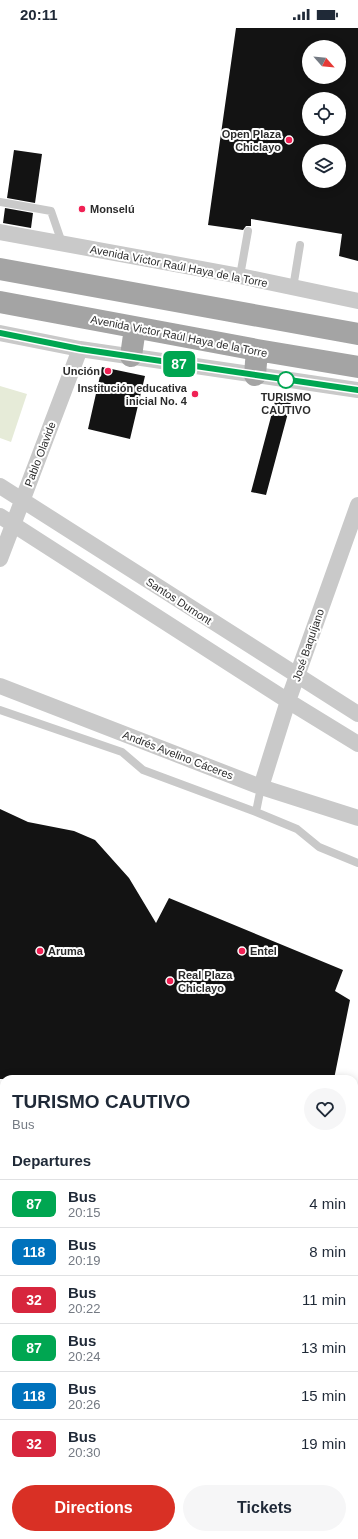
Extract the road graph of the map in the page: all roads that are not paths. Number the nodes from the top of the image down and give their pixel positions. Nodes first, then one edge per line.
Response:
1 (0, 202) edge
2 (248, 231) dead end
3 (0, 232) edge
4 (62, 243) junction
5 (300, 245) dead end
6 (0, 269) edge
7 (240, 276) junction
8 (293, 288) junction
9 (358, 301) edge
10 (0, 302) edge
11 (135, 328) junction
12 (0, 333) edge
13 (358, 334) edge
14 (80, 349) junction
15 (257, 350) junction
16 (131, 356) junction
17 (358, 367) edge
18 (255, 375) junction
19 (358, 390) edge
20 (0, 486) edge
21 (22, 500) junction
22 (358, 506) edge
23 (6, 520) edge
24 (355, 524) edge
25 (0, 559) edge
26 (297, 677) junction
27 (0, 686) edge
28 (288, 701) junction
29 (0, 710) edge
30 (358, 714) edge
31 (358, 744) edge
32 (261, 787) junction
33 (256, 812) junction
34 (358, 818) edge
35 (358, 863) edge

1 - 4 lane
2 - 7 lane
3 - 4 street, Avenida Víctor Raúl Haya de la Torre
4 - 7 street, Avenida Víctor Raúl Haya de la Torre
5 - 8 lane
6 - 13 main road
7 - 8 street, Avenida Víctor Raúl Haya de la Torre
8 - 9 street, Avenida Víctor Raúl Haya de la Torre
10 - 11 main road, Avenida Victor Raúl Haya de la Torre
11 - 15 main road, Avenida Victor Raúl Haya de la Torre
11 - 16 main road
12 - 14 street
14 - 16 street
14 - 21 street, Pablo Olavide
15 - 17 main road, Avenida Victor Raúl Haya de la Torre
15 - 18 main road
16 - 18 street
18 - 19 street
20 - 21 street, Santos Dumont
21 - 23 street, Pablo Olavide
21 - 26 street, Santos Dumont
22 - 24 street, José Baquíjano
23 - 25 street, Pablo Olavide
23 - 28 street
24 - 26 street, José Baquíjano
26 - 28 street, José Baquíjano
26 - 30 street, Santos Dumont
27 - 32 street, Andrés Avelino Cáceres
28 - 31 street
28 - 32 street, José Baquíjano
29 - 33 lane
32 - 33 lane
32 - 34 street, Andrés Avelino Cáceres
33 - 35 lane

